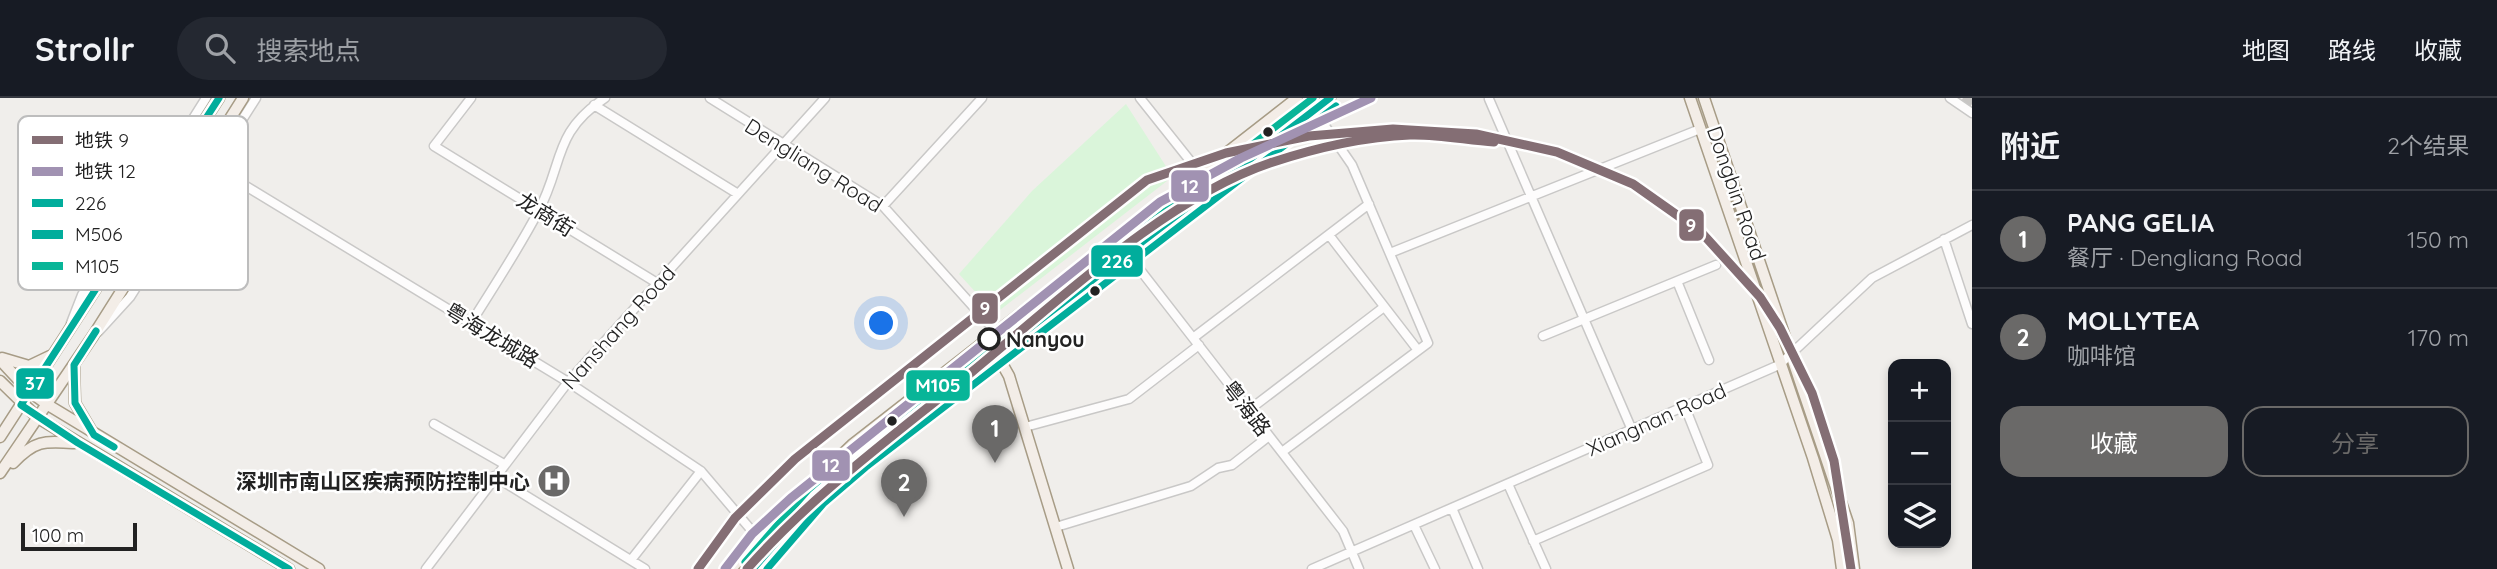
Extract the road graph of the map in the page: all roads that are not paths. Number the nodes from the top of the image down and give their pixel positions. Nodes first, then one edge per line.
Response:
1 (206, 98) edge
2 (219, 98) edge
3 (243, 98) edge
4 (256, 98) edge
5 (471, 98) edge
6 (605, 98) edge
7 (710, 98) edge
8 (825, 98) edge
9 (982, 98) edge
10 (1140, 98) edge
11 (1297, 98) edge
12 (1330, 98) edge
13 (1690, 98) edge
14 (1704, 98) edge
15 (1950, 98) edge
16 (1489, 99) edge
17 (594, 105) junction
18 (1314, 110) junction
19 (1972, 113) edge
20 (195, 116) edge
21 (207, 116) edge
22 (231, 116) edge
23 (245, 116) edge
24 (1700, 129) junction
25 (783, 145) junction
26 (1200, 173) junction
27 (248, 187) edge
28 (1211, 187) junction
29 (738, 194) junction
30 (1531, 194) junction
31 (1369, 204) junction
32 (883, 206) junction
33 (540, 209) junction
34 (1972, 225) edge
35 (1329, 235) junction
36 (1944, 239) junction
37 (1127, 253) junction
38 (1390, 253) junction
39 (1716, 265) dead end
40 (1676, 281) junction
41 (657, 283) junction
42 (85, 290) edge
43 (96, 290) edge
44 (122, 290) edge
45 (135, 290) edge
46 (1384, 307) junction
47 (1584, 319) junction
48 (471, 323) junction
49 (1972, 324) edge
50 (996, 332) junction
51 (93, 336) junction
52 (1544, 336) dead end
53 (65, 339) junction
54 (1196, 342) junction
55 (1417, 349) junction
56 (58, 350) junction
57 (996, 353) junction
58 (1791, 355) junction
59 (0, 358) edge
60 (1709, 360) dead end
61 (74, 365) junction
62 (1779, 365) junction
63 (0, 381) edge
64 (568, 382) junction
65 (30, 392) junction
66 (21, 405) junction
67 (48, 405) junction
68 (1685, 407) junction
69 (1249, 410) junction
70 (38, 418) junction
71 (434, 424) dead end
72 (1025, 427) junction
73 (1632, 430) junction
74 (94, 435) junction
75 (1269, 436) junction
76 (0, 437) edge
77 (78, 443) junction
78 (1282, 452) junction
79 (504, 464) junction
80 (701, 471) junction
81 (0, 474) edge
82 (494, 476) junction
83 (1507, 484) junction
84 (1452, 508) junction
85 (1414, 525) junction
86 (1056, 527) junction
87 (758, 538) junction
88 (1533, 541) junction
89 (1353, 551) junction
90 (631, 560) junction
91 (289, 569) edge
92 (319, 569) edge
93 (426, 569) edge
94 (645, 569) edge
95 (731, 569) edge
96 (753, 569) edge
97 (1068, 569) edge
98 (1312, 569) edge
99 (1359, 569) edge
100 (1435, 569) edge
101 (1478, 569) edge
102 (1546, 569) edge
103 (1842, 569) edge
104 (1854, 569) edge

1 - 20 street
2 - 21 main road
3 - 22 main road
4 - 23 street
5 - 33 street, 龙商街
6 - 17 street
7 - 25 street, Dengliang Road
8 - 25 street, Nanshang Road
9 - 32 street
10 - 26 street
11 - 26 main road
12 - 18 main road
13 - 24 main road, Dongbin Road
14 - 58 main road, Dongbin Road
15 - 19 street
16 - 30 street
17 - 29 street
17 - 33 street
18 - 28 main road
18 - 31 street
24 - 30 street
24 - 62 main road, Dongbin Road
25 - 29 street, Nanshang Road
25 - 32 street, Dengliang Road
26 - 28 street
26 - 50 main road
27 - 48 street, 粤海龙城路
28 - 37 main road
29 - 41 street, Nanshang Road
30 - 38 street
30 - 47 street
31 - 35 street
31 - 38 street
32 - 50 street, Dengliang Road
33 - 41 street, 龙商街
33 - 48 street
34 - 36 street, Xiangnan Road
35 - 46 street
35 - 54 street
36 - 49 street
36 - 58 street, Xiangnan Road
37 - 54 street, 粤海路
37 - 57 main road
38 - 55 street
39 - 40 street
40 - 47 street
40 - 60 street
41 - 64 street, Nanshang Road
42 - 53 street
43 - 53 main road
44 - 51 main road
45 - 51 street
46 - 55 street
46 - 69 street
47 - 52 street
47 - 73 street
48 - 64 street, 粤海龙城路
50 - 87 main road
51 - 61 main road
53 - 56 main road
54 - 69 street, 粤海路
54 - 72 street
55 - 78 street
56 - 59 main road
56 - 65 main road
57 - 72 main road
57 - 96 main road
58 - 62 street, Xiangnan Road
58 - 104 main road, Dongbin Road
59 - 65 main road
61 - 67 main road
61 - 74 main road
62 - 68 street, Xiangnan Road
62 - 103 main road, Dongbin Road
63 - 66 main road
64 - 79 street, Nanshang Road
64 - 80 street, 粤海龙城路
65 - 66 main road
65 - 67 main road
66 - 70 main road
66 - 76 main road
67 - 70 main road
67 - 74 main road
68 - 73 street, Xiangnan Road
68 - 88 street
69 - 75 street, 粤海路
70 - 77 main road
70 - 81 main road
71 - 79 street
72 - 86 main road
73 - 83 street, Xiangnan Road
74 - 92 main road
75 - 78 street, 粤海路
75 - 86 street
77 - 81 main road
77 - 91 main road
78 - 89 street, 粤海路
79 - 82 street, Nanshang Road
80 - 87 street, 粤海龙城路
80 - 90 street
82 - 90 street
82 - 93 street, Nanshang Road
83 - 84 street, Xiangnan Road
83 - 88 street
84 - 85 street, Xiangnan Road
84 - 101 street
85 - 89 street, Xiangnan Road
85 - 100 street
86 - 97 main road
87 - 95 main road
88 - 102 street
89 - 98 street, Xiangnan Road
89 - 99 street, 粤海路
90 - 94 street

